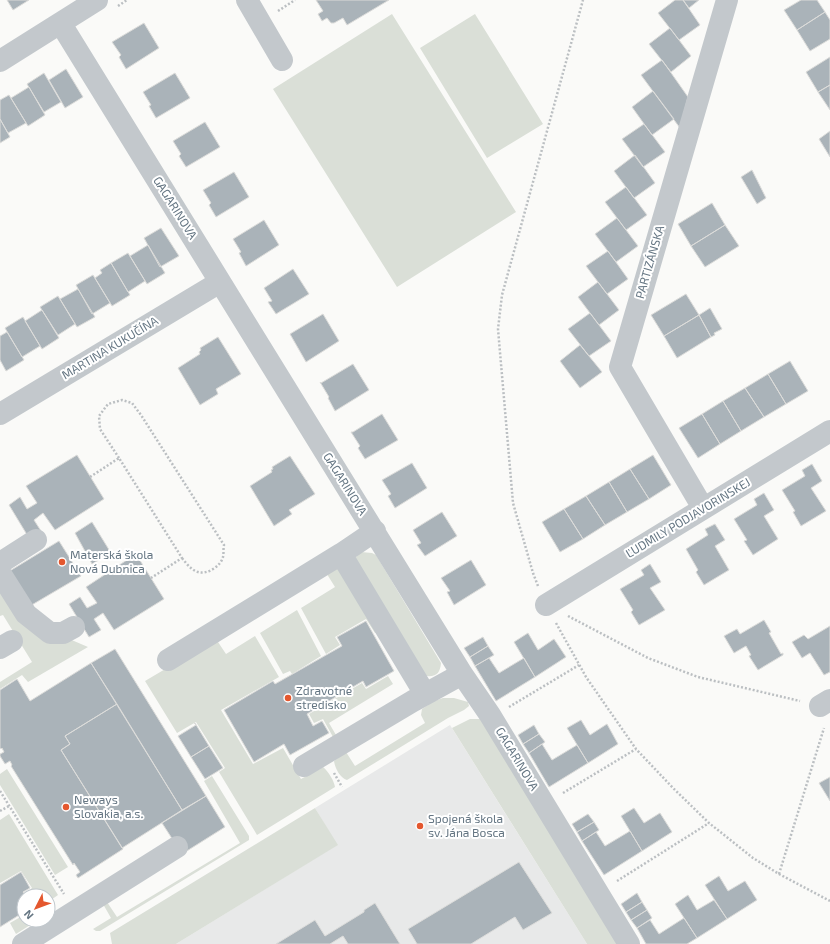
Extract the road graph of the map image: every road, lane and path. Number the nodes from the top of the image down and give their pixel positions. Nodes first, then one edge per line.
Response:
1 (97, 0) edge
2 (247, 0) edge
3 (583, 0) edge
4 (727, 0) edge
5 (61, 24) junction
6 (282, 60) dead end
7 (0, 61) edge
8 (220, 282) junction
9 (0, 414) edge
10 (830, 431) edge
11 (119, 458) junction
12 (90, 477) dead end
13 (703, 508) junction
14 (375, 532) junction
15 (36, 540) dead end
16 (341, 554) junction
17 (182, 558) junction
18 (0, 563) edge
19 (0, 573) edge
20 (151, 578) dead end
21 (546, 605) junction
22 (74, 627) dead end
23 (168, 660) dead end
24 (579, 665) junction
25 (462, 674) junction
26 (425, 694) junction
27 (825, 703) edge
28 (490, 715) junction
29 (636, 749) junction
30 (304, 766) dead end
31 (0, 791) edge
32 (544, 804) junction
33 (9, 806) junction
34 (0, 811) edge
35 (709, 823) junction
36 (177, 847) dead end
37 (779, 874) junction
38 (598, 893) junction
39 (830, 901) edge
40 (75, 911) junction
41 (23, 944) edge
42 (629, 944) edge

1 - 5 street
2 - 6 street
3 - 21 path
4 - 13 street, PARTIZÁNSKA
5 - 7 street
5 - 8 street, GAGARINOVA
8 - 9 street, MARTINA KUKUČÍNA
8 - 14 street, GAGARINOVA
10 - 13 street, ĽUDMILY PODJAVORINSKEJ
11 - 12 path
11 - 17 path
11 - 17 path
13 - 21 street, ĽUDMILY PODJAVORINSKEJ
14 - 16 street
14 - 25 street, GAGARINOVA
15 - 18 street
16 - 23 street
16 - 26 street
17 - 20 path
19 - 22 street
21 - 24 path
21 - 27 path
24 - 28 path
24 - 29 path
25 - 26 street
25 - 28 street, GAGARINOVA
26 - 30 street
27 - 37 path
28 - 32 street, GAGARINOVA
29 - 32 path
29 - 35 path
31 - 33 path
32 - 38 street, GAGARINOVA
33 - 34 path
33 - 40 path
35 - 37 path
35 - 38 path
36 - 40 street
37 - 39 path
38 - 42 street, GAGARINOVA
40 - 41 street

